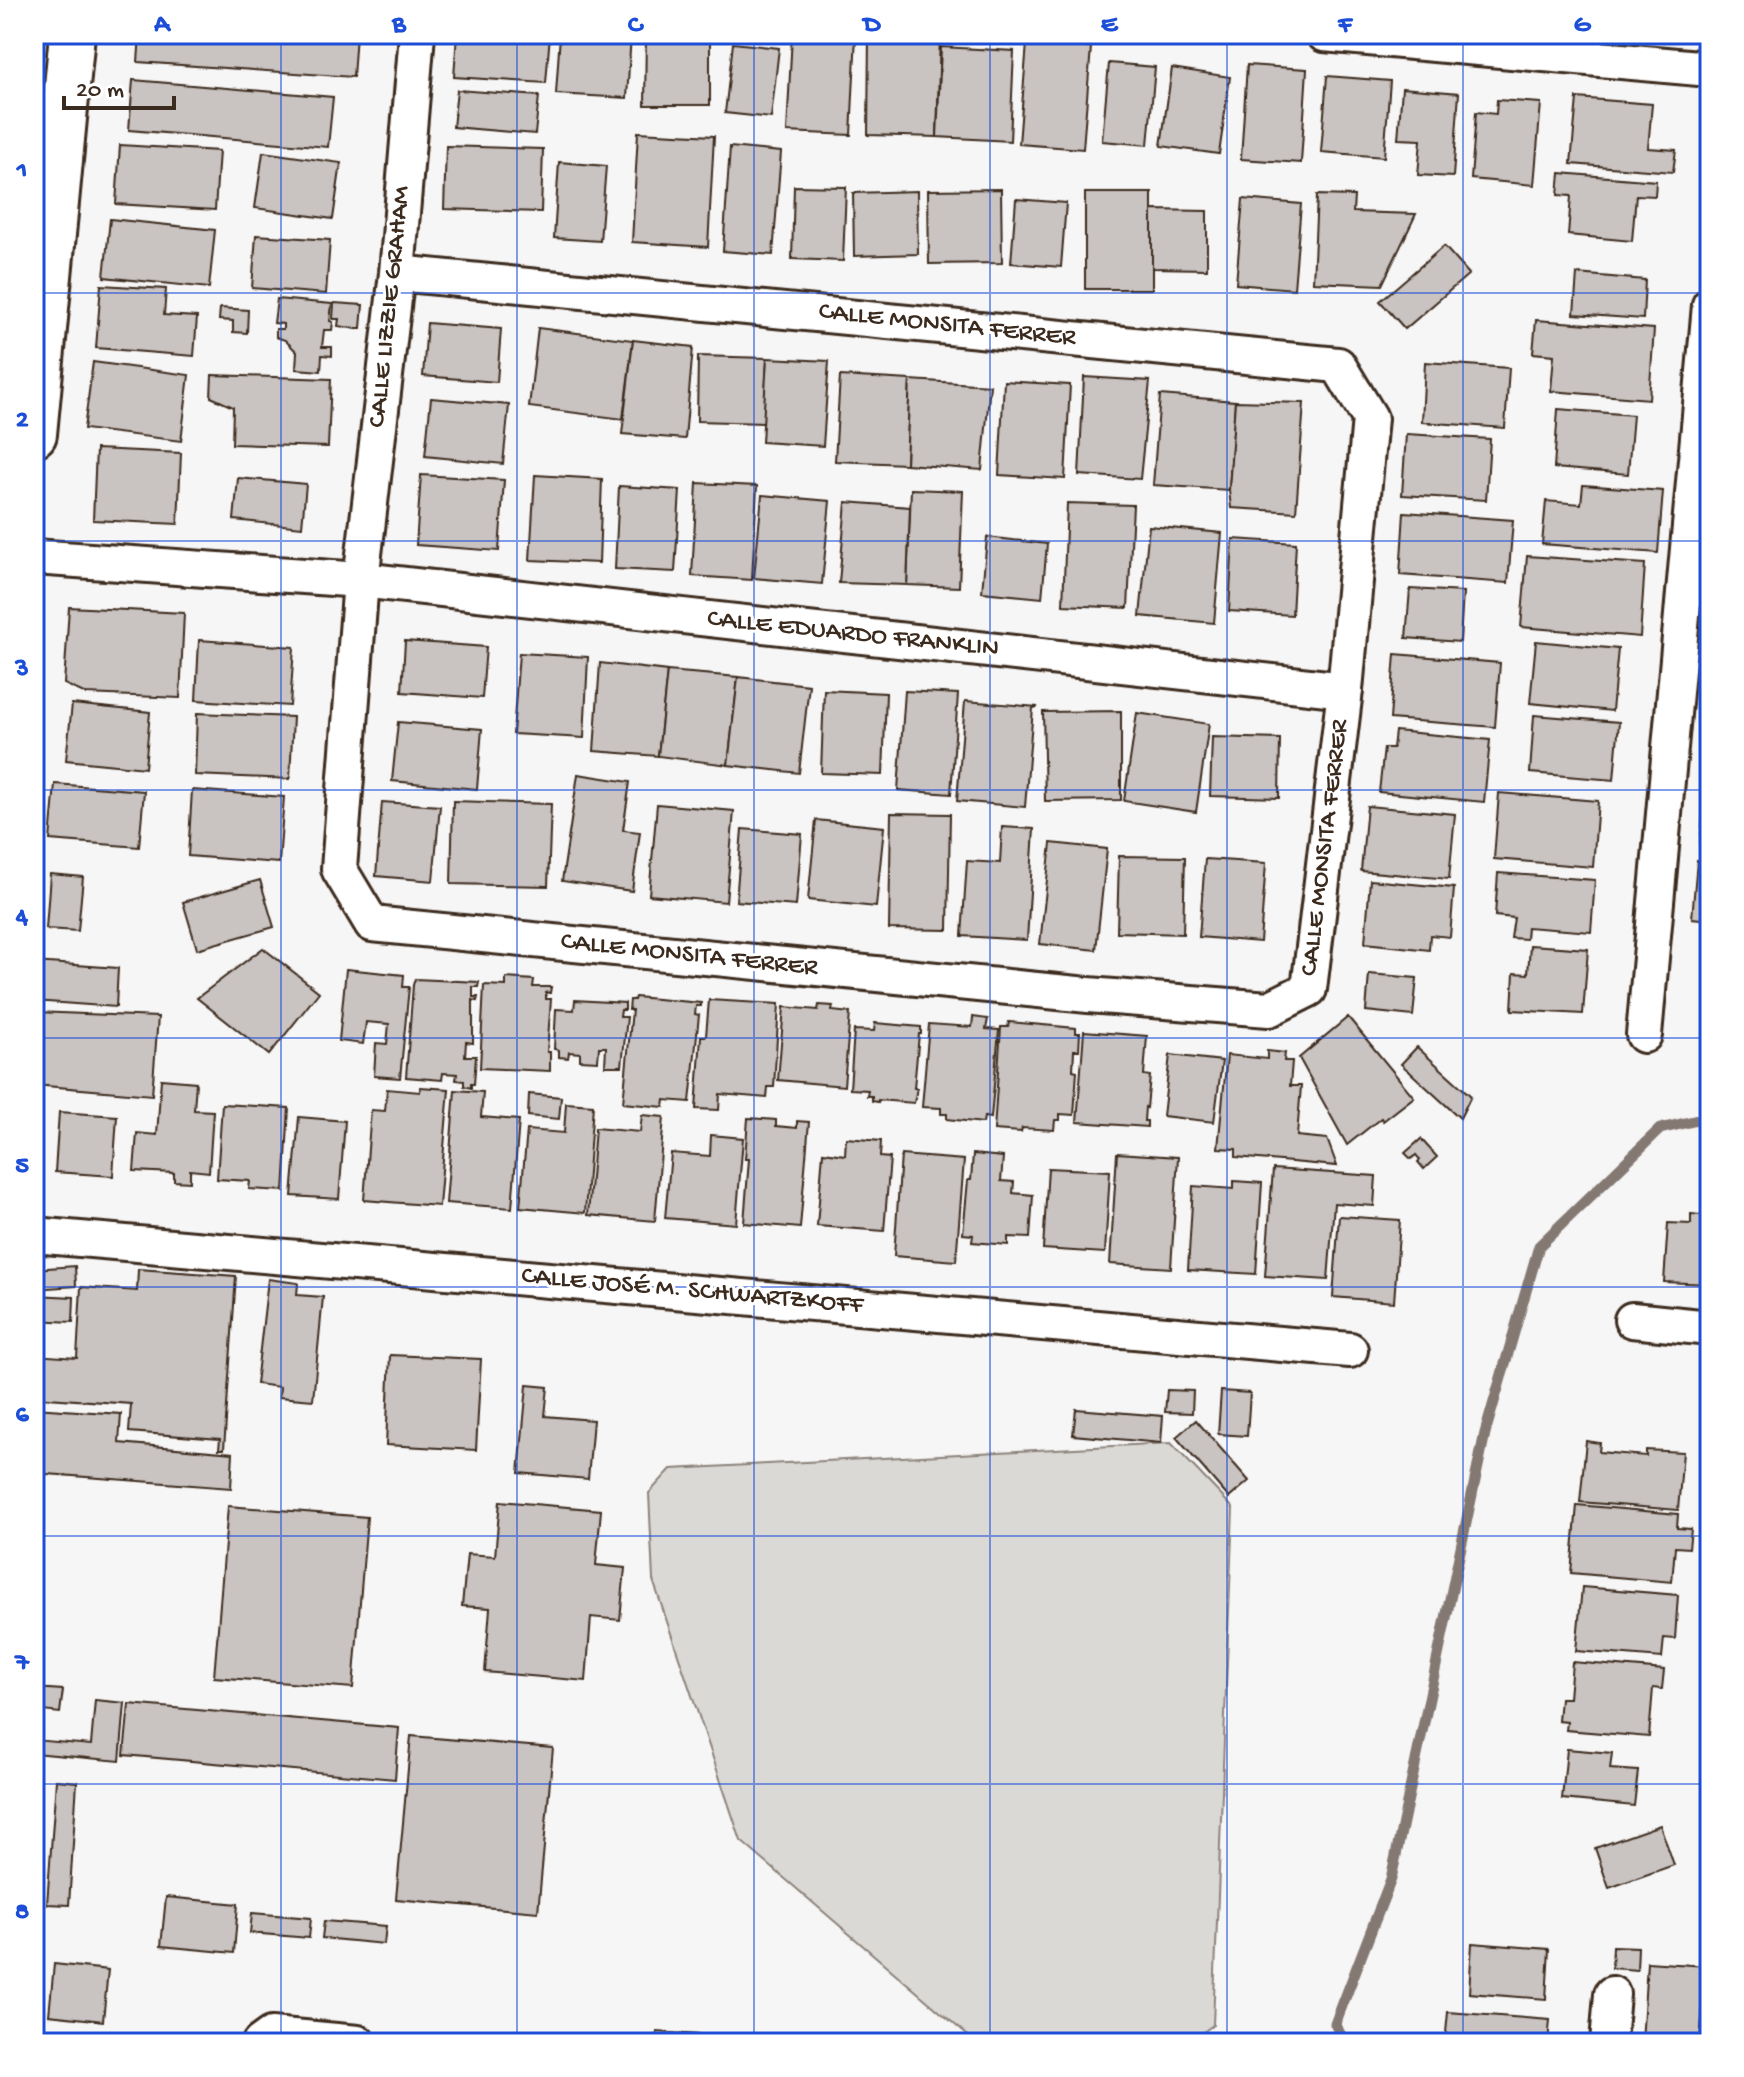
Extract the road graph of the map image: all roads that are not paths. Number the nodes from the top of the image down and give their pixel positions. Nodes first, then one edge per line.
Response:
1 (72, 34) edge
2 (417, 34) edge
3 (1324, 34) edge
4 (1710, 69) edge
5 (397, 273) junction
6 (1710, 305) edge
7 (1707, 378) edge
8 (34, 434) edge
9 (34, 557) edge
10 (361, 580) junction
11 (1345, 690) junction
12 (1644, 1035) dead end
13 (34, 1235) edge
14 (1632, 1320) dead end
15 (1710, 1328) edge
16 (1350, 1350) dead end
17 (1612, 1994) dead end
18 (260, 2043) edge
19 (358, 2043) edge
20 (1608, 2043) edge

1 - 8 street
2 - 5 street, CALLE LIZZIE GRAHAM
3 - 4 street
5 - 10 street, CALLE LIZZIE GRAHAM
5 - 11 street, CALLE MONSITA FERRER
6 - 7 street
7 - 12 street
9 - 10 street, CALLE EDUARDO FRANKLIN
10 - 11 street, CALLE EDUARDO FRANKLIN
10 - 11 street, CALLE MONSITA FERRER
13 - 16 street, CALLE JOSÉ M. SCHWARTZKOFF
14 - 15 street
17 - 20 street
18 - 19 street

